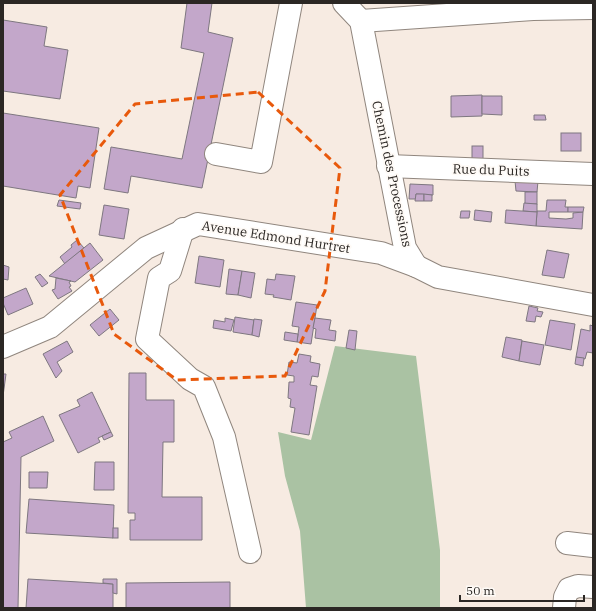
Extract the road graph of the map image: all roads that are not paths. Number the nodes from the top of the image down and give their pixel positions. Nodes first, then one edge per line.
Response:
1 (291, 3) edge
2 (344, 3) edge
3 (593, 8) edge
4 (361, 21) junction
5 (216, 154) dead end
6 (388, 166) junction
7 (593, 174) edge
8 (183, 229) junction
9 (416, 266) junction
10 (593, 305) edge
11 (3, 346) edge
12 (567, 543) dead end
13 (593, 546) edge
14 (250, 552) dead end
15 (593, 587) edge
16 (564, 608) edge

1 - 5 street
2 - 4 street
3 - 4 street
4 - 6 street, Chemin des Processions
6 - 7 street, Rue du Puits
6 - 9 street, Chemin des Processions
8 - 9 street, Avenue Edmond Hurtret
8 - 11 street, Avenue Edmond Hurtret
8 - 14 street
9 - 10 street
12 - 13 street
15 - 16 street

